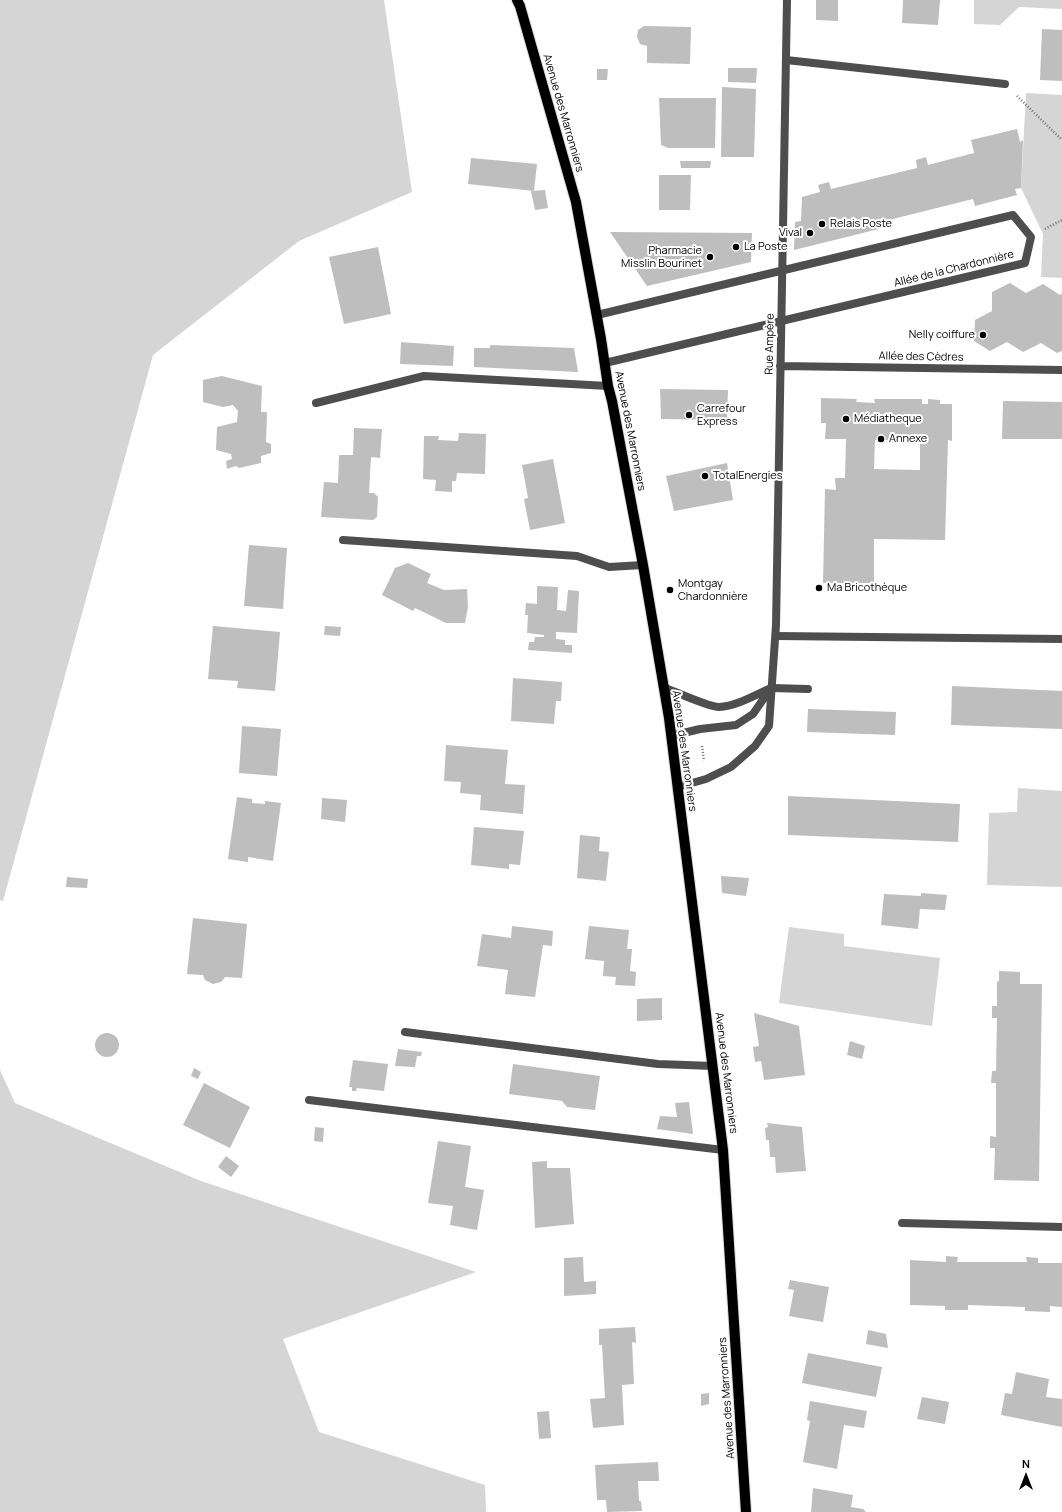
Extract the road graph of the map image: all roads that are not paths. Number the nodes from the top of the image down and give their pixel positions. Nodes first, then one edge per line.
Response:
1 (787, 0) edge
2 (520, 2) edge
3 (786, 60) junction
4 (1005, 84) road end
5 (782, 270) junction
6 (596, 315) junction
7 (781, 322) junction
8 (605, 363) junction
9 (780, 366) junction
10 (1062, 370) edge
11 (608, 386) junction
12 (316, 403) dead end
13 (343, 540) dead end
14 (643, 565) junction
15 (776, 636) junction
16 (1062, 638) edge
17 (663, 687) junction
18 (772, 688) junction
19 (808, 689) dead end
20 (671, 736) junction
21 (678, 787) junction
22 (406, 1032) dead end
23 (713, 1066) junction
24 (309, 1100) dead end
25 (723, 1150) junction
26 (902, 1223) dead end
27 (1062, 1227) edge
28 (746, 1512) edge

1 - 3 street, Rue Ampère
2 - 6 main road, Avenue des Marronniers
3 - 4 street
3 - 5 street, Rue Ampère
5 - 6 street, Allée de la Chardonnière
5 - 7 street, Rue Ampère
5 - 7 street, Allée de la Chardonnière
6 - 8 main road, Avenue des Marronniers
7 - 8 street, Allée de la Chardonnière
7 - 9 street, Rue Ampère
8 - 11 main road, Avenue des Marronniers
9 - 10 street, Allée des Cèdres
9 - 15 street, Rue Ampère
11 - 12 street
11 - 14 main road, Avenue des Marronniers
13 - 14 street
14 - 17 main road, Avenue des Marronniers
15 - 16 street
15 - 18 street, Rue Ampère
17 - 18 street
17 - 20 main road, Avenue des Marronniers
18 - 19 street
18 - 20 street
18 - 21 street, Rue Ampère
20 - 21 main road, Avenue des Marronniers
21 - 23 main road, Avenue des Marronniers
22 - 23 street
23 - 25 main road, Avenue des Marronniers
24 - 25 street
25 - 28 main road, Avenue des Marronniers
26 - 27 street

